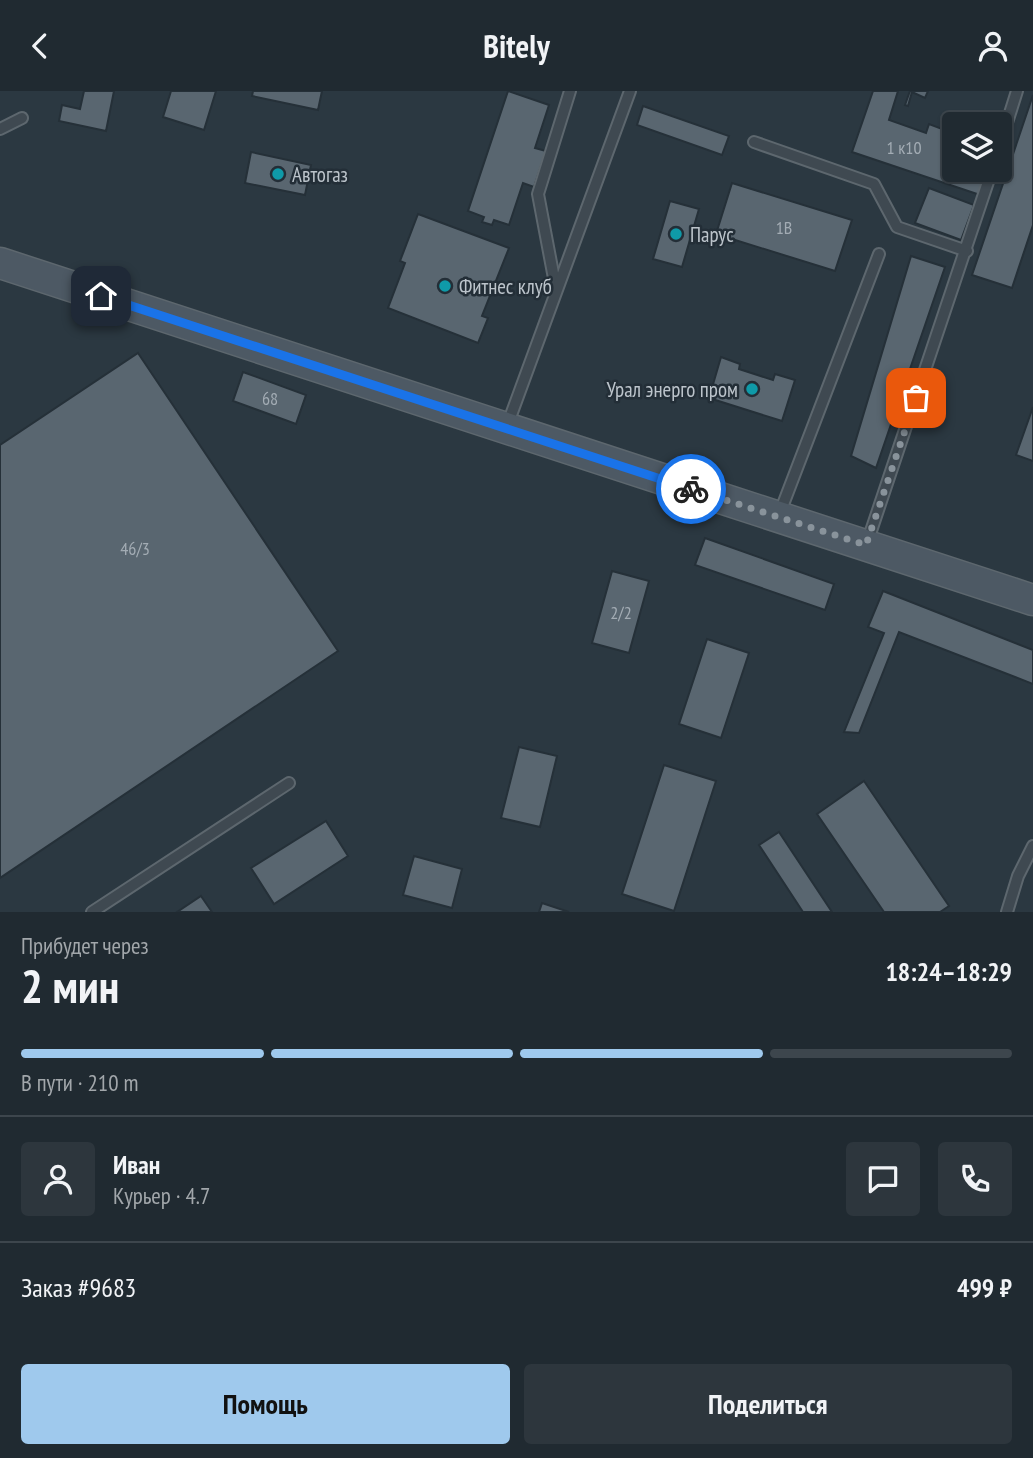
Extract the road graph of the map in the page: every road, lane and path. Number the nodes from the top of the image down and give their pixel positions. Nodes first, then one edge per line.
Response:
1 (570, 91) edge
2 (630, 91) edge
3 (1017, 91) edge
4 (1010, 112) edge
5 (22, 118) dead end
6 (0, 129) edge
7 (754, 142) dead end
8 (988, 182) edge
9 (967, 251) junction
10 (879, 254) dead end
11 (0, 263) edge
12 (556, 292) junction
13 (506, 428) junction
14 (778, 517) junction
15 (866, 545) junction
16 (1033, 600) edge
17 (289, 783) dead end
18 (1033, 846) edge
19 (92, 912) edge
20 (1007, 912) edge

1 - 12 lane
2 - 12 lane
3 - 4 lane
5 - 6 lane
7 - 9 lane
8 - 9 lane
9 - 15 lane
10 - 14 lane
11 - 13 main road
12 - 13 lane
13 - 14 main road
14 - 15 main road
15 - 16 main road
17 - 19 lane
18 - 20 lane

